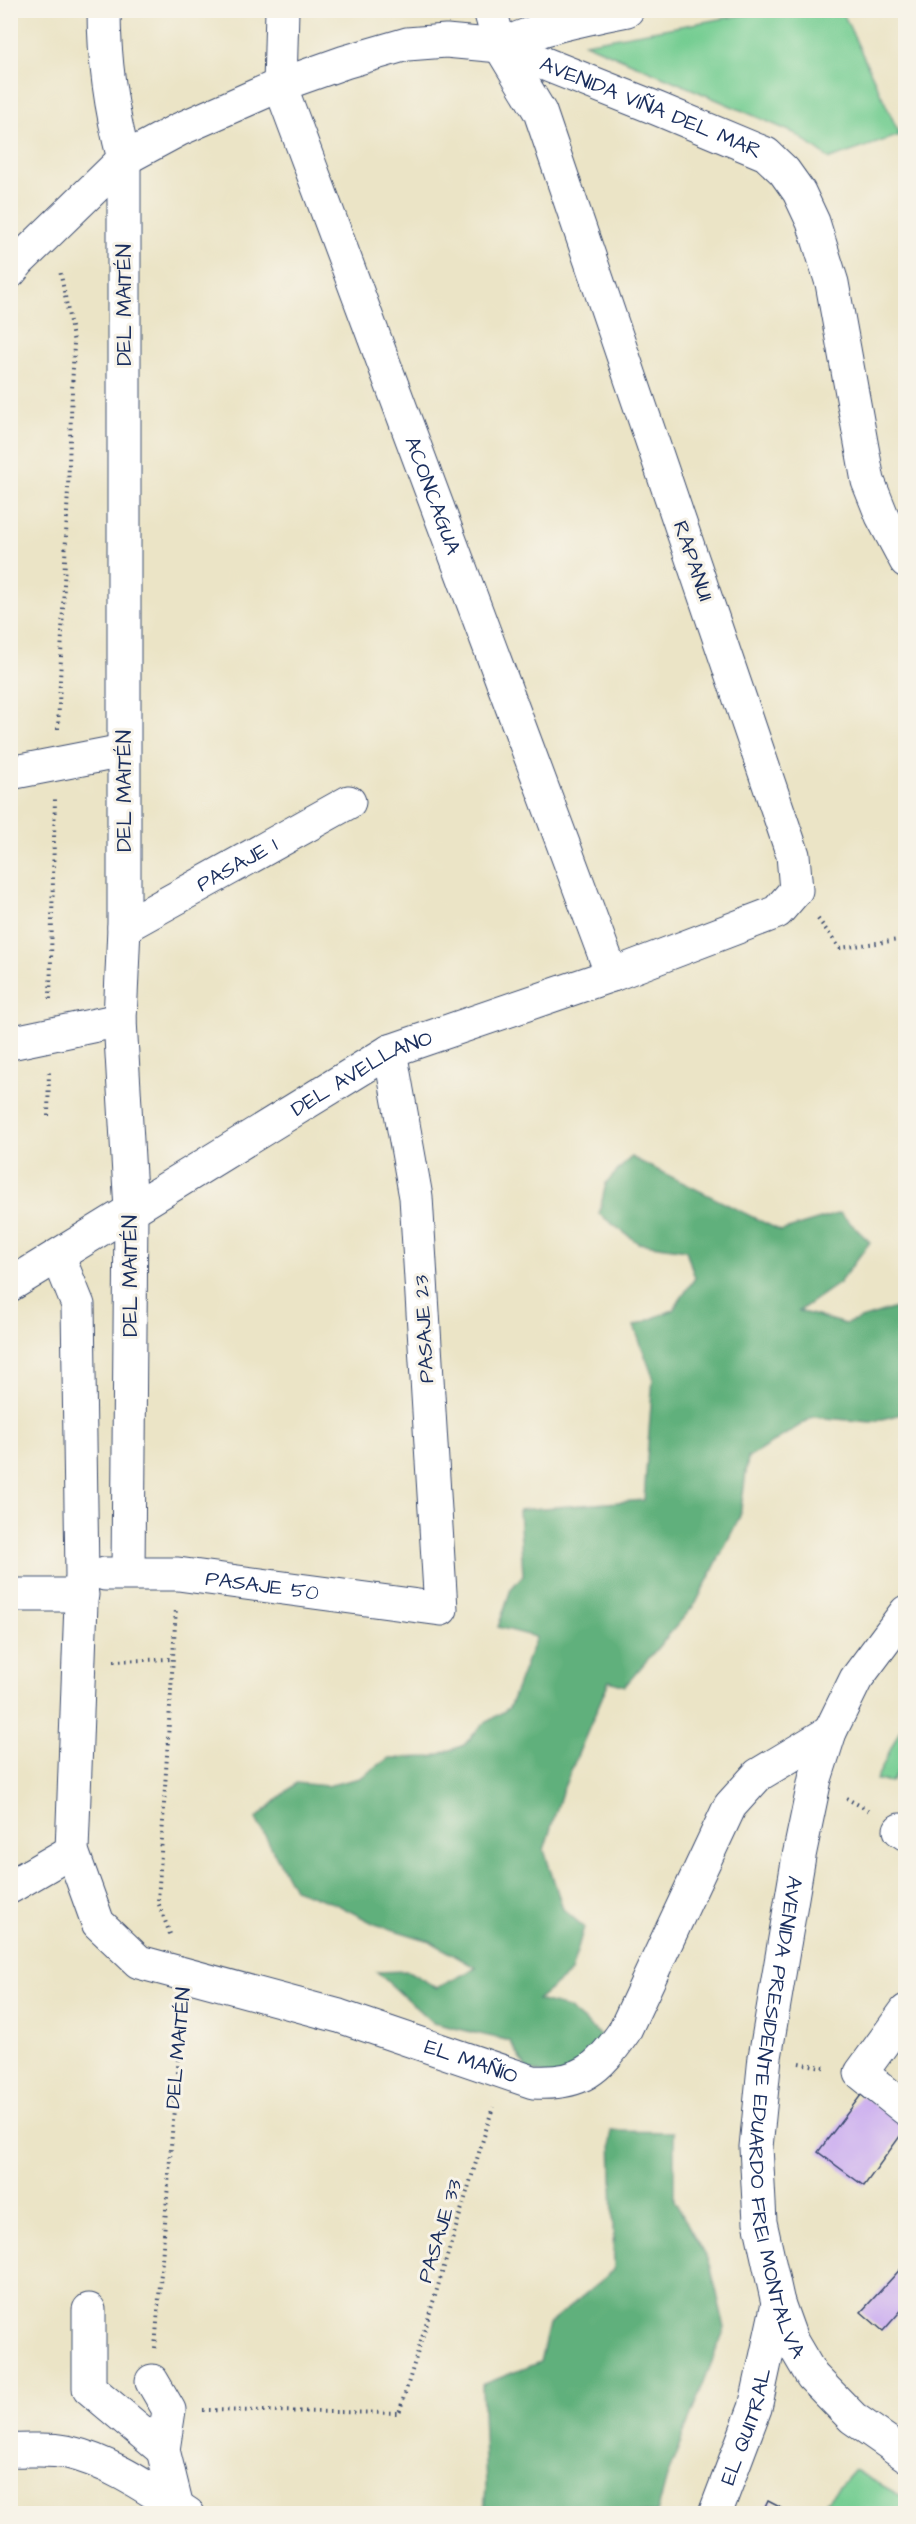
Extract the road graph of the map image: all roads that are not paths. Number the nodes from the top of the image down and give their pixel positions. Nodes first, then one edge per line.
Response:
1 (104, 10) edge
2 (282, 10) edge
3 (490, 10) edge
4 (627, 10) edge
5 (500, 46) junction
6 (280, 85) junction
7 (124, 159) junction
8 (13, 264) edge
9 (906, 561) edge
10 (123, 751) junction
11 (10, 773) edge
12 (349, 802) dead end
13 (124, 927) junction
14 (612, 975) junction
15 (120, 1020) junction
16 (10, 1043) edge
17 (390, 1051) junction
18 (130, 1210) junction
19 (59, 1258) junction
20 (10, 1285) edge
21 (128, 1572) junction
22 (82, 1585) junction
23 (10, 1595) edge
24 (441, 1609) joint
25 (906, 1612) edge
26 (830, 1732) junction
27 (72, 1851) junction
28 (16, 1877) edge
29 (906, 2011) edge
30 (906, 2109) edge
31 (778, 2303) junction
32 (89, 2310) dead end
33 (152, 2381) road end
34 (10, 2450) edge
35 (163, 2450) junction
36 (906, 2455) edge
37 (144, 2500) edge
38 (183, 2510) edge
39 (715, 2514) edge

1 - 7 street, DEL MAITÉN
2 - 6 street, ACONCAGUA
3 - 5 street, RAPANUI
4 - 5 street
5 - 6 street, AVENIDA VIÑA DEL MAR
5 - 9 street, AVENIDA VIÑA DEL MAR
5 - 14 street, RAPANUI
6 - 7 street, AVENIDA VIÑA DEL MAR
6 - 14 street, ACONCAGUA
7 - 8 street, AVENIDA VIÑA DEL MAR
7 - 10 street, DEL MAITÉN
10 - 11 street
10 - 13 street, DEL MAITÉN
12 - 13 street, PASAJE 1
13 - 15 street, DEL MAITÉN
14 - 17 street, DEL AVELLANO
15 - 16 street
15 - 18 street, DEL MAITÉN
17 - 18 street, DEL AVELLANO
17 - 24 street, PASAJE 23
18 - 19 street, DEL AVELLANO
18 - 21 street, DEL MAITÉN
19 - 20 street, DEL AVELLANO
19 - 22 street
21 - 22 street, PASAJE 50
21 - 24 street, PASAJE 50
22 - 23 street, PASAJE 50
22 - 27 street
25 - 26 street, AVENIDA PRESIDENTE EDUARDO FREI MONTALVA
26 - 27 street, EL MAÑÍO
26 - 31 street, AVENIDA PRESIDENTE EDUARDO FREI MONTALVA
27 - 28 street
29 - 30 street
31 - 36 street, AVENIDA PRESIDENTE EDUARDO FREI MONTALVA
31 - 39 street, EL QUITRAL
32 - 35 street
33 - 35 street
34 - 37 street
35 - 38 street
37 - 38 street

